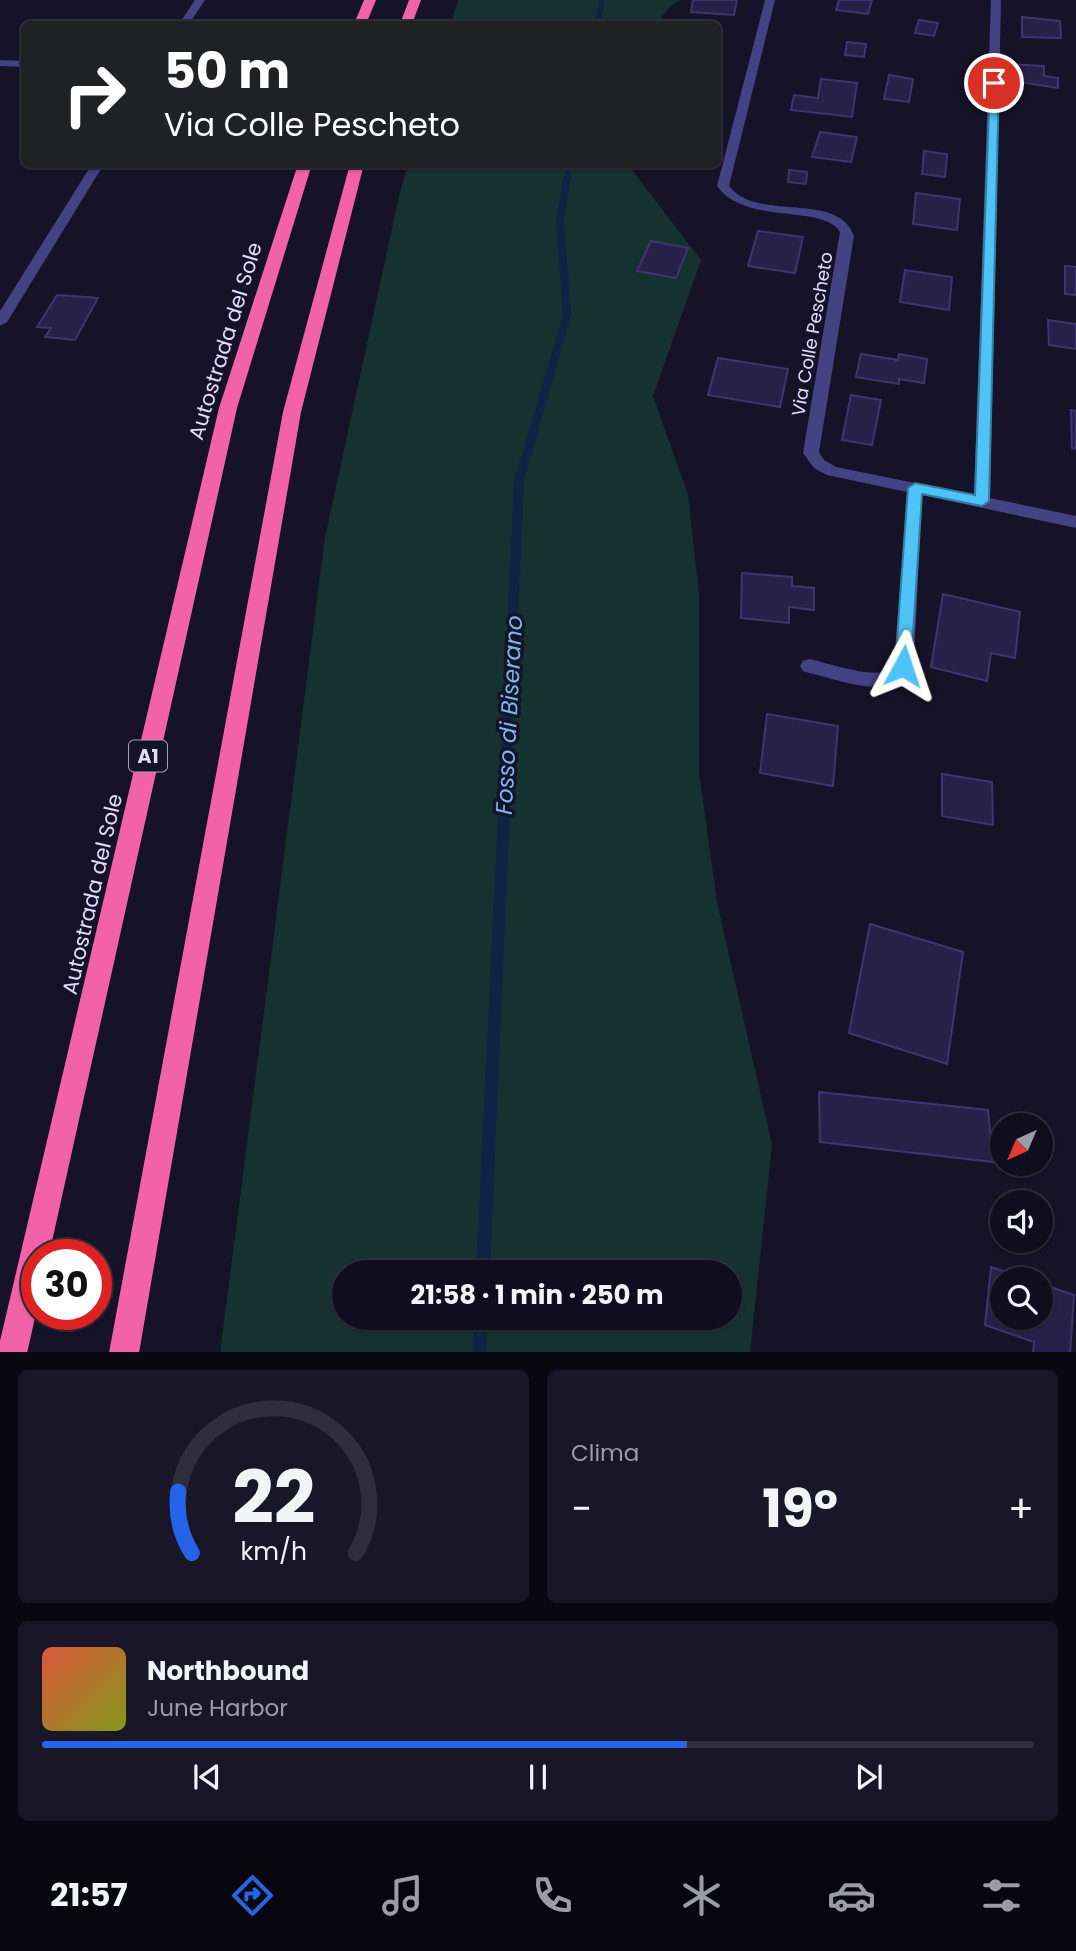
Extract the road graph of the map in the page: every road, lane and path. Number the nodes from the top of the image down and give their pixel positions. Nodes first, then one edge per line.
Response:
1 (200, 0) edge
2 (370, 0) edge
3 (415, 0) edge
4 (770, 0) edge
5 (996, 0) edge
6 (186, 21) edge
7 (361, 21) edge
8 (407, 21) edge
9 (0, 63) edge
10 (21, 64) edge
11 (96, 168) edge
12 (304, 168) edge
13 (356, 168) edge
14 (0, 322) edge
15 (915, 488) junction
16 (982, 501) junction
17 (1076, 522) edge
18 (809, 666) dead end
19 (12, 1352) edge
20 (124, 1352) edge

1 - 6 street
2 - 7 highway
3 - 8 highway
4 - 15 street, Via Colle Pescheto
5 - 16 street
9 - 10 lane
11 - 14 street
12 - 19 highway, Autostrada del Sole / A1
13 - 20 highway
15 - 16 street, Via Colle Pescheto
15 - 18 street
16 - 17 street, Via Colle Pescheto

